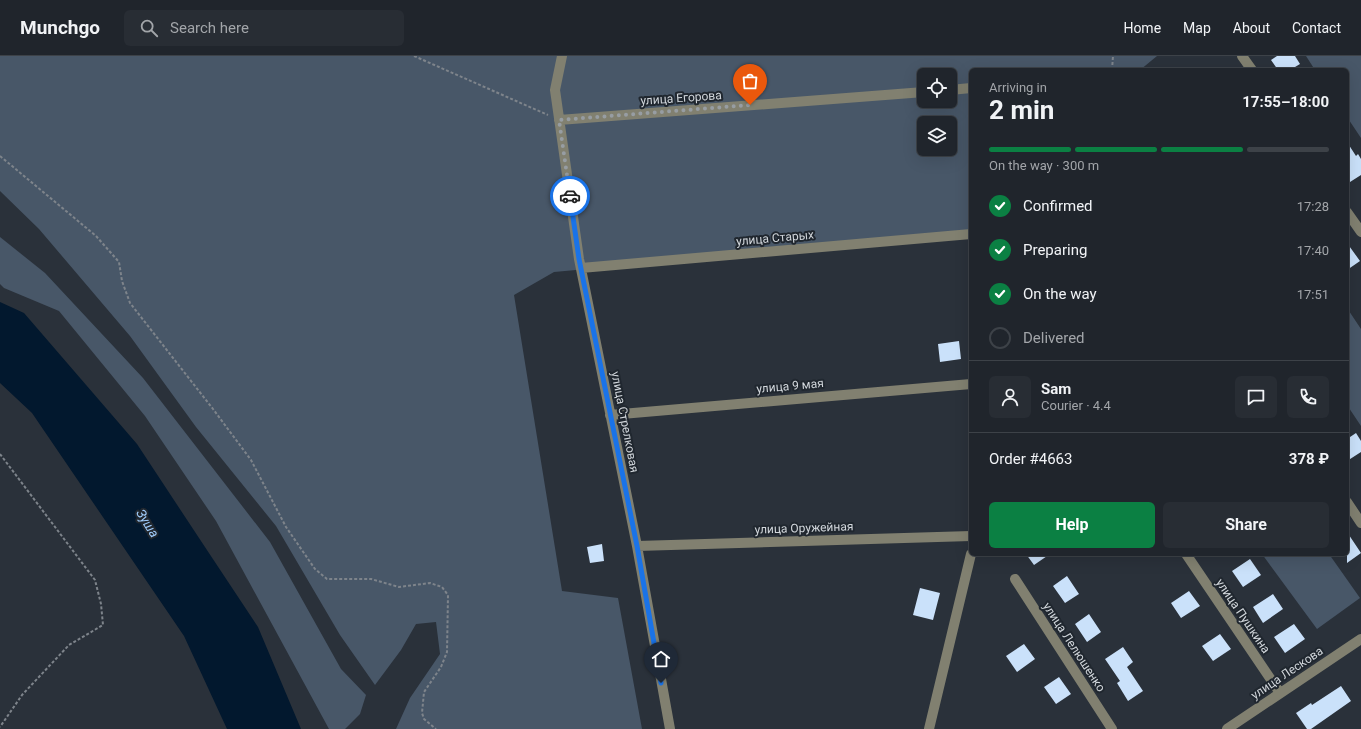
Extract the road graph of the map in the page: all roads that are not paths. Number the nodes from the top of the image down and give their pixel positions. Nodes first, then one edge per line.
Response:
1 (562, 56) edge
2 (1242, 56) edge
3 (1251, 68) edge
4 (969, 88) edge
5 (957, 89) edge
6 (917, 93) edge
7 (559, 120) junction
8 (1349, 215) edge
9 (1361, 232) edge
10 (969, 234) edge
11 (581, 268) junction
12 (969, 384) edge
13 (610, 415) junction
14 (1349, 505) edge
15 (1361, 523) edge
16 (969, 536) edge
17 (637, 546) junction
18 (971, 556) edge
19 (1187, 556) edge
20 (1015, 579) dead end
21 (1361, 639) edge
22 (1280, 693) junction
23 (670, 729) edge
24 (929, 729) edge
25 (1112, 729) edge
26 (1227, 729) edge

1 - 7 street, улица Стрелковая
2 - 3 street
4 - 5 street
6 - 7 street, улица Егорова
7 - 11 street, улица Стрелковая
8 - 9 street
10 - 11 street, улица Старых
11 - 13 street, улица Стрелковая
12 - 13 street, улица 9 мая
13 - 17 street, улица Стрелковая
14 - 15 street
16 - 17 street, улица Оружейная
17 - 23 street, улица Стрелковая
18 - 24 street
19 - 22 street, улица Пушкина
20 - 25 street, улица Лелюшенко
21 - 22 street, улица Лескова
22 - 26 street, улица Лескова

